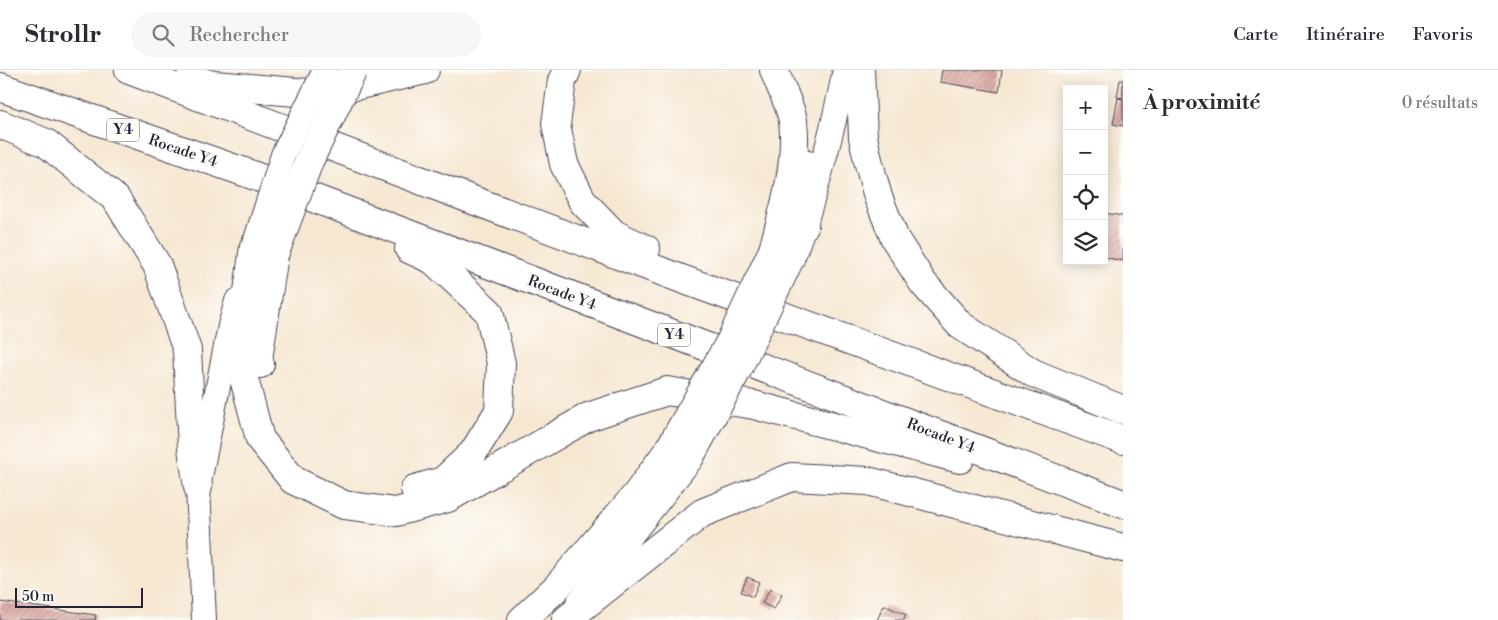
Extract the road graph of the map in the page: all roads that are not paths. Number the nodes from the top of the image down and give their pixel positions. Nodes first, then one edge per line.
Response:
1 (129, 70) edge
2 (155, 70) edge
3 (325, 70) edge
4 (353, 70) edge
5 (425, 70) edge
6 (568, 70) edge
7 (774, 70) edge
8 (791, 70) edge
9 (845, 70) edge
10 (860, 70) edge
11 (0, 87) edge
12 (0, 124) edge
13 (247, 173) junction
14 (804, 226) junction
15 (264, 251) junction
16 (782, 254) junction
17 (789, 318) junction
18 (1123, 410) edge
19 (1123, 440) edge
20 (680, 453) junction
21 (198, 487) junction
22 (1112, 500) edge
23 (1123, 548) edge
24 (204, 620) edge
25 (522, 620) edge
26 (565, 620) edge

1 - 17 highway
2 - 5 highway
3 - 15 main road, bridge
4 - 15 highway, bridge
6 - 17 highway
7 - 16 highway
8 - 14 highway
9 - 14 main road
10 - 18 highway
11 - 13 highway, Rocade Y4 / Y4
12 - 21 highway
13 - 15 highway
13 - 22 highway, Rocade Y4 / Y4
14 - 16 main road
15 - 21 main road
15 - 22 highway
16 - 20 highway, bridge
17 - 19 highway
20 - 25 highway
20 - 26 main road
21 - 24 main road
23 - 26 highway

